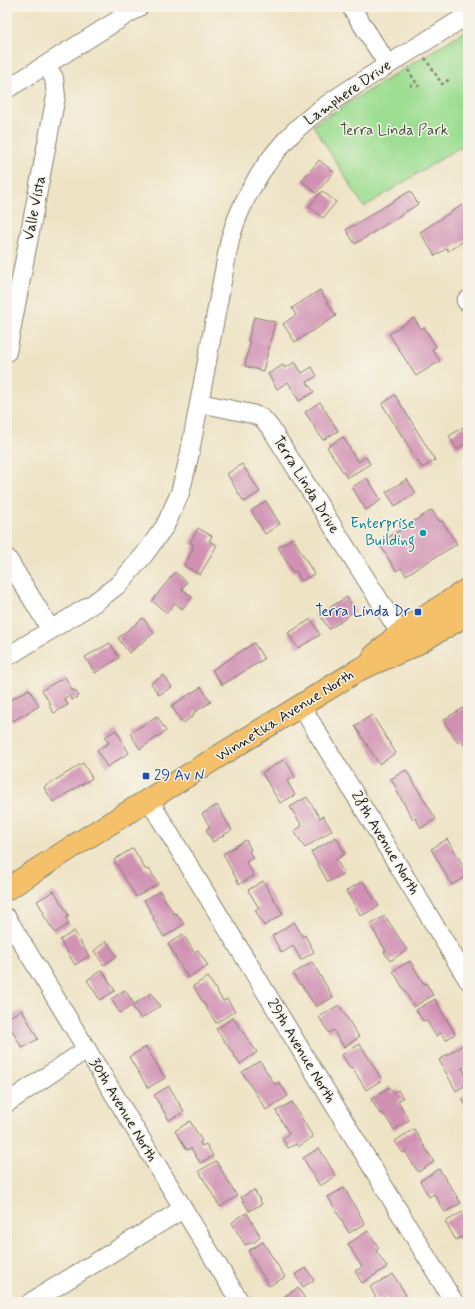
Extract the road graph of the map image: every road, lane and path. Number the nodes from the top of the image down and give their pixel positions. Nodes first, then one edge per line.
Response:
1 (139, 7) edge
2 (351, 7) edge
3 (468, 15) edge
4 (423, 56) dead end
5 (394, 61) junction
6 (46, 65) junction
7 (450, 79) dead end
8 (416, 82) junction
9 (410, 86) dead end
10 (419, 87) dead end
11 (7, 89) edge
12 (7, 352) edge
13 (200, 404) junction
14 (7, 558) edge
15 (468, 589) edge
16 (468, 614) edge
17 (51, 630) junction
18 (405, 641) junction
19 (7, 657) edge
20 (301, 706) junction
21 (149, 800) junction
22 (7, 889) edge
23 (7, 918) edge
24 (468, 980) edge
25 (87, 1049) junction
26 (7, 1103) edge
27 (183, 1209) junction
28 (31, 1302) edge
29 (240, 1302) edge
30 (454, 1302) edge

1 - 6 street
2 - 5 street
3 - 5 street, Lamphere Drive
4 - 7 path
5 - 8 path
5 - 13 street, Lamphere Drive
6 - 11 street
6 - 12 street, Valle Vista
8 - 9 path
8 - 10 path
13 - 17 street, Lamphere Drive
13 - 18 street, Terra Linda Drive
14 - 17 street
15 - 18 main road, Winnetka Avenue North
16 - 18 main road, Winnetka Avenue North
17 - 19 street, Lamphere Drive
18 - 20 main road, Winnetka Avenue North
20 - 21 main road, Winnetka Avenue North
20 - 24 street, 28th Avenue North
21 - 22 main road, Winnetka Avenue North
21 - 30 street, 29th Avenue North
23 - 25 street, 30th Avenue North
25 - 26 street
25 - 27 street, 30th Avenue North
27 - 28 street
27 - 29 street, 30th Avenue North

